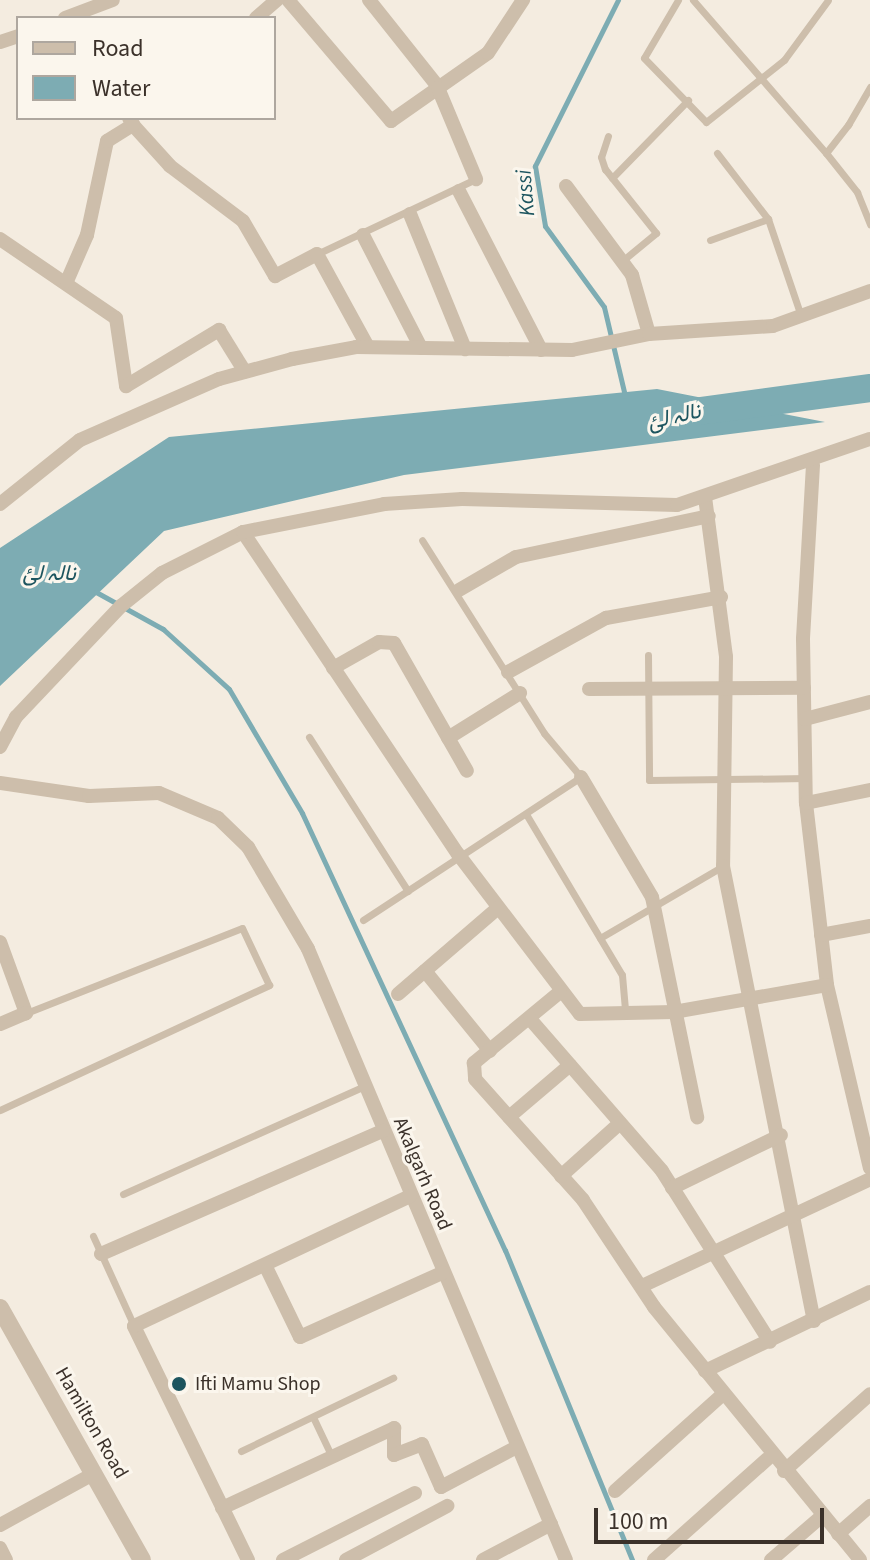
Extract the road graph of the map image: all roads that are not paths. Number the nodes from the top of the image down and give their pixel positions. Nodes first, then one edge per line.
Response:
1 (113, 0) edge
2 (277, 0) edge
3 (288, 0) edge
4 (369, 0) edge
5 (523, 0) edge
6 (678, 0) edge
7 (693, 0) edge
8 (828, 0) edge
9 (70, 16) edge
10 (258, 16) edge
11 (758, 79) junction
12 (436, 86) junction
13 (870, 87) edge
14 (688, 100) junction
15 (130, 121) edge
16 (608, 136) dead end
17 (717, 153) dead end
18 (826, 153) junction
19 (612, 178) junction
20 (476, 179) joint
21 (566, 186) dead end
22 (459, 191) junction
23 (410, 214) junction
24 (768, 219) junction
25 (870, 224) edge
26 (363, 235) junction
27 (0, 239) edge
28 (710, 240) dead end
29 (317, 254) junction
30 (622, 261) junction
31 (67, 281) junction
32 (870, 291) edge
33 (802, 318) junction
34 (649, 334) junction
35 (368, 347) junction
36 (421, 348) junction
37 (465, 349) junction
38 (541, 350) junction
39 (245, 372) junction
40 (870, 439) edge
41 (813, 465) junction
42 (705, 497) junction
43 (0, 504) edge
44 (709, 516) junction
45 (243, 532) junction
46 (422, 540) dead end
47 (459, 590) junction
48 (721, 597) junction
49 (648, 655) dead end
50 (333, 668) junction
51 (508, 672) junction
52 (725, 687) junction
53 (648, 688) junction
54 (804, 688) junction
55 (589, 689) dead end
56 (520, 693) junction
57 (870, 702) edge
58 (805, 719) junction
59 (309, 737) dead end
60 (448, 738) junction
61 (0, 747) edge
62 (467, 771) dead end
63 (581, 777) junction
64 (724, 777) junction
65 (806, 778) junction
66 (0, 783) edge
67 (870, 790) edge
68 (806, 803) junction
69 (526, 814) junction
70 (461, 858) junction
71 (723, 866) junction
72 (408, 891) junction
73 (654, 906) junction
74 (498, 908) junction
75 (363, 920) dead end
76 (870, 926) edge
77 (821, 935) junction
78 (600, 938) junction
79 (0, 942) edge
80 (425, 971) junction
81 (827, 985) junction
82 (560, 992) junction
83 (398, 994) dead end
84 (748, 997) junction
85 (674, 1012) junction
86 (26, 1013) junction
87 (625, 1013) junction
88 (530, 1019) junction
89 (0, 1024) edge
90 (490, 1051) junction
91 (570, 1065) junction
92 (364, 1086) junction
93 (0, 1110) edge
94 (509, 1117) junction
95 (697, 1117) dead end
96 (620, 1123) junction
97 (383, 1131) junction
98 (781, 1135) junction
99 (870, 1168) edge
100 (561, 1176) junction
101 (870, 1179) edge
102 (672, 1188) junction
103 (123, 1194) dead end
104 (410, 1196) junction
105 (795, 1214) junction
106 (93, 1236) dead end
107 (101, 1254) junction
108 (709, 1254) junction
109 (265, 1265) junction
110 (442, 1273) junction
111 (642, 1286) junction
112 (870, 1292) edge
113 (0, 1308) edge
114 (814, 1321) junction
115 (134, 1326) junction
116 (770, 1342) junction
117 (705, 1371) junction
118 (393, 1378) dead end
119 (723, 1394) junction
120 (870, 1394) edge
121 (313, 1417) junction
122 (517, 1447) junction
123 (241, 1451) dead end
124 (772, 1455) junction
125 (332, 1457) junction
126 (784, 1471) junction
127 (95, 1473) junction
128 (615, 1491) dead end
129 (415, 1493) dead end
130 (447, 1506) dead end
131 (870, 1506) edge
132 (222, 1508) junction
133 (822, 1516) junction
134 (551, 1524) junction
135 (0, 1525) edge
136 (838, 1534) junction
137 (0, 1548) edge
138 (6, 1560) edge
139 (142, 1560) edge
140 (248, 1560) edge
141 (283, 1560) edge
142 (346, 1560) edge
143 (483, 1560) edge
144 (566, 1560) edge
145 (654, 1560) edge
146 (771, 1560) edge
147 (860, 1560) edge

1 - 9 street
2 - 10 street
3 - 12 street
4 - 12 street
5 - 12 street
6 - 14 lane
7 - 11 lane
8 - 11 lane
11 - 14 lane
11 - 18 lane
12 - 20 street
13 - 18 lane
14 - 19 lane
15 - 29 street
15 - 31 street
16 - 19 lane
17 - 24 lane
18 - 25 lane
19 - 30 lane
20 - 22 lane
21 - 30 street
22 - 23 lane
22 - 38 street
23 - 26 lane
23 - 37 street
24 - 28 lane
24 - 33 lane
26 - 29 lane
26 - 36 street
27 - 31 street
29 - 35 street
30 - 34 street
31 - 39 street
32 - 33 street
33 - 34 street
34 - 38 street
35 - 36 street
35 - 39 street
36 - 37 street
37 - 38 street
39 - 43 street
40 - 41 street
41 - 42 street
41 - 54 street
42 - 44 street
42 - 45 street
44 - 47 street
44 - 48 street
45 - 50 street
45 - 61 street
46 - 47 lane
47 - 51 lane
48 - 51 street
48 - 52 street
49 - 53 lane
50 - 60 street
50 - 70 street
51 - 56 lane
52 - 53 street
52 - 54 street
52 - 64 street
53 - 55 street
53 - 64 lane
54 - 58 street
56 - 60 street
56 - 63 lane
57 - 58 street
58 - 65 street
59 - 72 lane
60 - 62 street
63 - 69 lane
63 - 73 street
64 - 65 lane
64 - 71 street
65 - 68 street
66 - 92 street, Akalgarh Road
67 - 68 street
68 - 77 street
69 - 70 lane
69 - 78 lane
70 - 72 lane
70 - 74 street
71 - 73 lane
71 - 84 street
72 - 75 lane
73 - 78 lane
73 - 85 street
74 - 80 street
74 - 82 street
76 - 77 street
77 - 81 street
78 - 87 lane
79 - 86 street
80 - 83 street
80 - 90 street
81 - 84 street
81 - 99 street
82 - 87 street
82 - 88 street
84 - 85 street
84 - 98 street
85 - 87 street
85 - 95 street
86 - 89 street
86 - 93 lane
88 - 90 street
88 - 91 street
90 - 94 street
91 - 94 street
91 - 96 street
92 - 97 street, Akalgarh Road
92 - 103 lane
94 - 100 street
96 - 100 street
96 - 102 street
97 - 104 street, Akalgarh Road
97 - 107 street
98 - 102 street
98 - 105 street
100 - 111 street
101 - 105 street
102 - 108 street
104 - 109 street
104 - 110 street, Akalgarh Road
105 - 108 street
105 - 114 street
106 - 107 lane
107 - 115 lane
108 - 111 street
108 - 116 street
109 - 110 street
109 - 115 street
110 - 122 street, Akalgarh Road
111 - 117 street
112 - 114 street
113 - 127 street, Hamilton Road
114 - 116 street
115 - 132 street
116 - 117 street
117 - 119 street
118 - 121 lane
119 - 124 street
119 - 128 street
120 - 126 street
121 - 123 lane
121 - 125 lane
122 - 125 street
122 - 134 street, Akalgarh Road
124 - 126 street
124 - 145 street
125 - 132 street
126 - 133 street
127 - 135 street
127 - 139 street, Hamilton Road
129 - 141 street
130 - 142 street
131 - 136 street
132 - 140 street
133 - 136 street
133 - 146 street
134 - 143 street
134 - 144 street, Akalgarh Road
136 - 147 street
137 - 138 street

